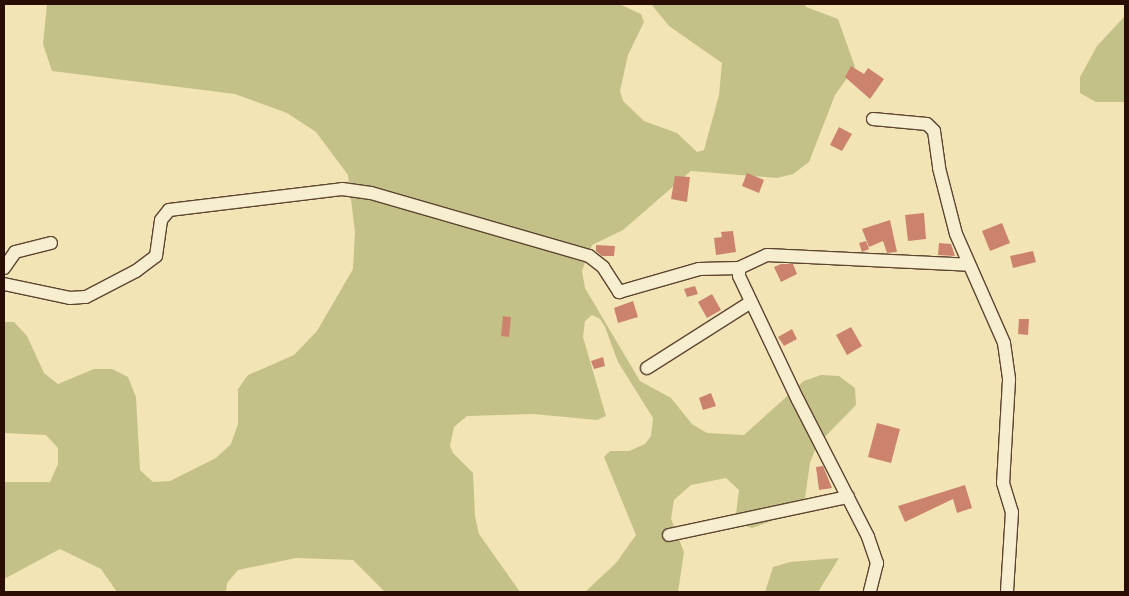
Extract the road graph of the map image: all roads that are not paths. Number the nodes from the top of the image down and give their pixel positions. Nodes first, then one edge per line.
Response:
1 (873, 119) dead end
2 (51, 242) dead end
3 (969, 266) junction
4 (4, 268) edge
5 (738, 268) junction
6 (4, 284) edge
7 (751, 302) junction
8 (647, 368) dead end
9 (848, 496) junction
10 (668, 535) dead end
11 (870, 592) edge
12 (1007, 592) edge

1 - 3 street
2 - 4 street
3 - 5 street
3 - 12 street
5 - 6 street
5 - 7 street
7 - 8 street
7 - 9 street
9 - 10 street
9 - 11 street

